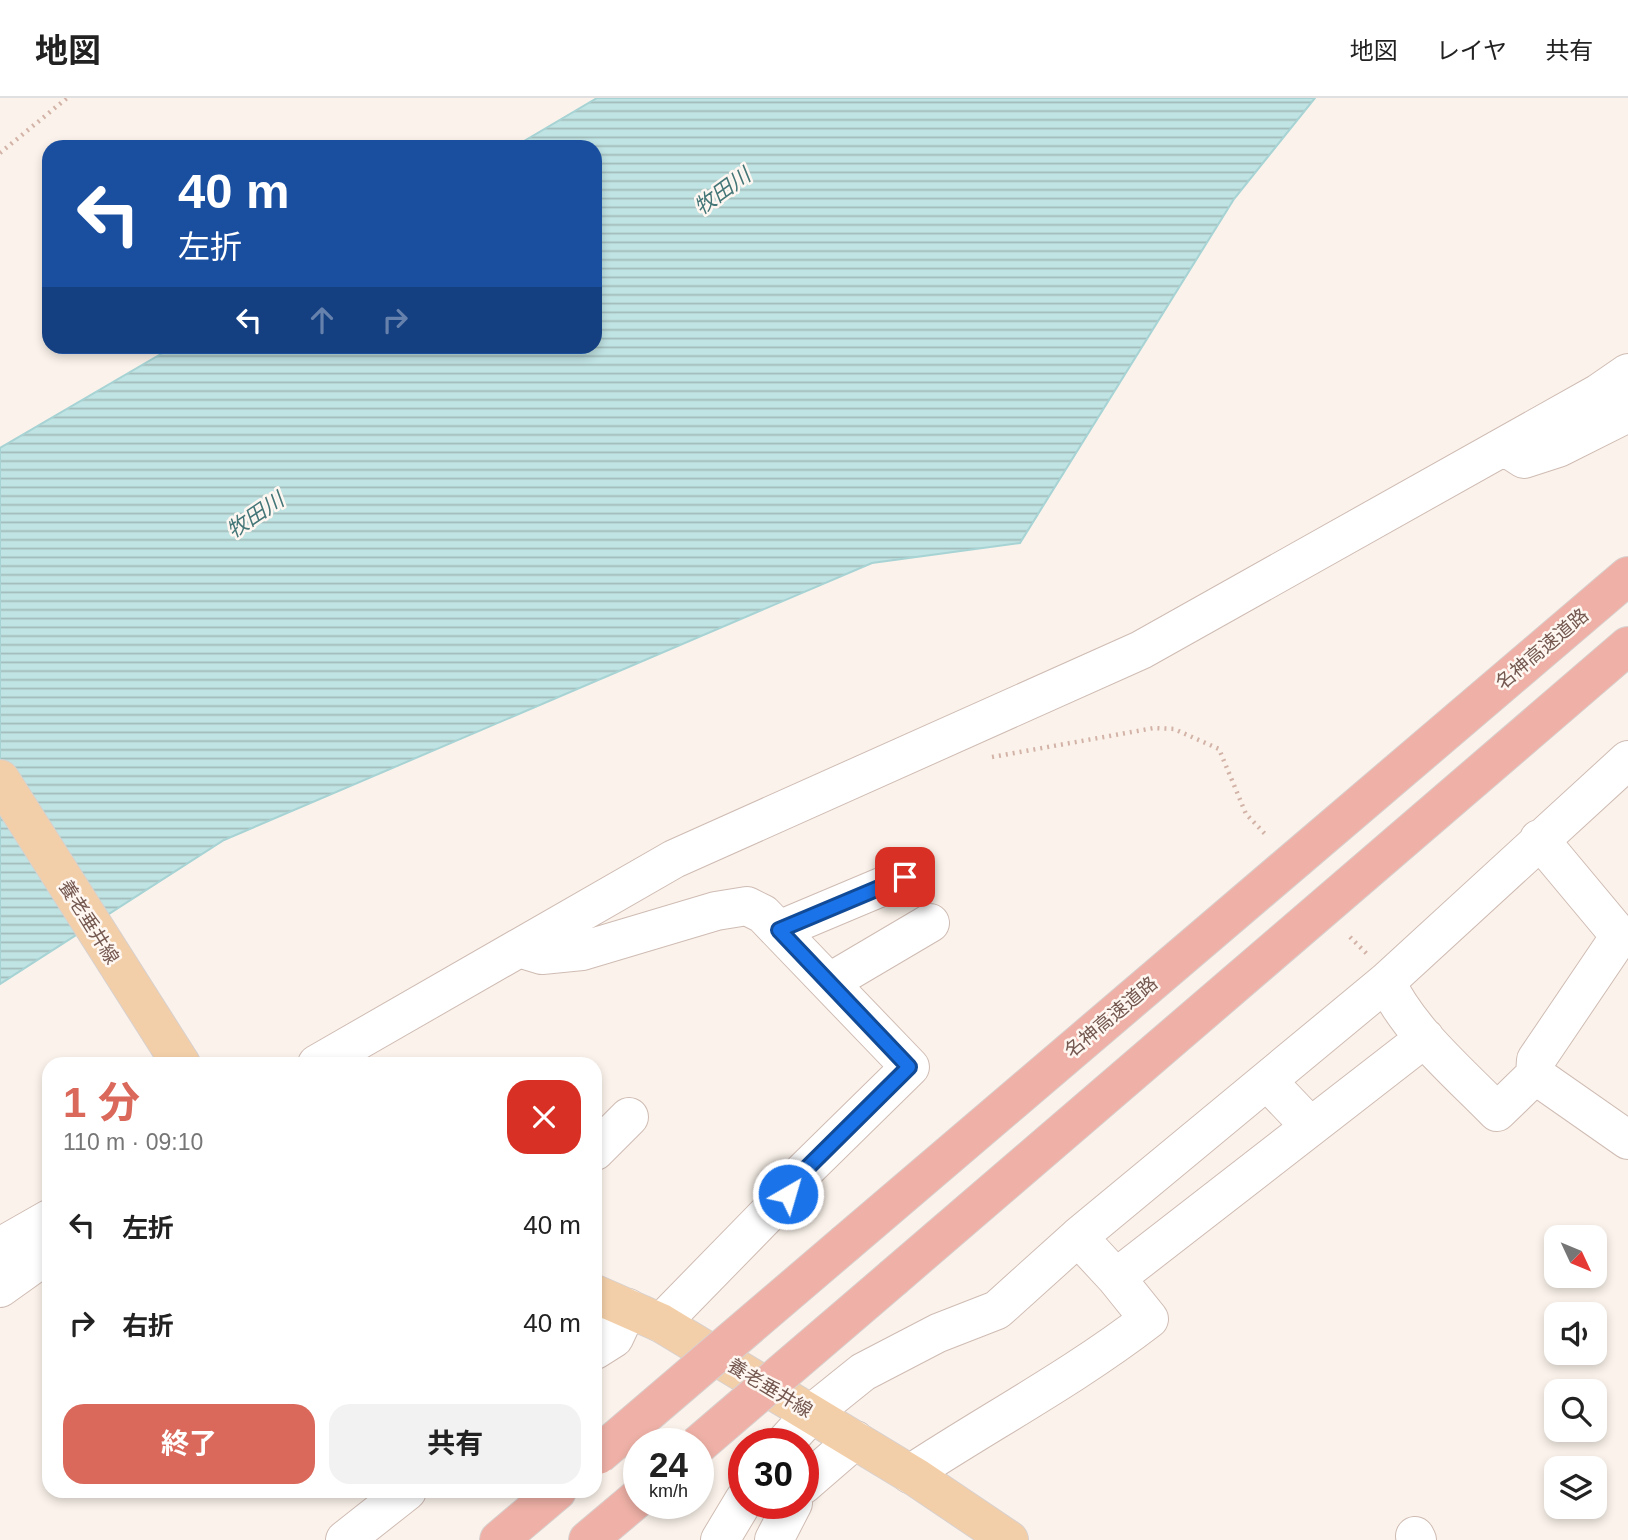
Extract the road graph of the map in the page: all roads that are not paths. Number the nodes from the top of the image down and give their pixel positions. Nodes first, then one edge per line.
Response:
1 (1628, 373) edge
2 (1628, 413) edge
3 (1504, 446) junction
4 (1628, 576) edge
5 (1628, 646) edge
6 (1628, 760) edge
7 (0, 779) edge
8 (1539, 839) junction
9 (905, 877) dead end
10 (930, 923) dead end
11 (779, 930) junction
12 (519, 948) junction
13 (831, 982) junction
14 (1386, 982) junction
15 (1425, 1038) junction
16 (176, 1057) edge
17 (329, 1057) edge
18 (1535, 1075) junction
19 (1267, 1081) junction
20 (629, 1116) dead end
21 (1310, 1126) junction
22 (1628, 1140) edge
23 (602, 1144) edge
24 (1164, 1166) junction
25 (1205, 1207) junction
26 (42, 1223) edge
27 (1078, 1237) junction
28 (0, 1247) edge
29 (42, 1257) edge
30 (1116, 1278) junction
31 (0, 1288) edge
32 (628, 1308) edge
33 (602, 1346) edge
34 (812, 1413) junction
35 (798, 1428) edge
36 (714, 1431) edge
37 (855, 1440) junction
38 (602, 1453) edge
39 (819, 1471) edge
40 (910, 1474) junction
41 (398, 1498) edge
42 (548, 1498) edge
43 (623, 1510) edge
44 (733, 1519) edge
45 (785, 1519) edge
46 (345, 1540) edge
47 (499, 1540) edge
48 (588, 1540) edge
49 (720, 1540) edge
50 (775, 1540) edge
51 (1009, 1540) edge

1 - 3 street
2 - 3 street
3 - 12 street
4 - 38 highway, 名神高速道路, bridge
5 - 36 highway, bridge
6 - 8 street
7 - 16 main road, 養老垂井線
8 - 14 street
8 - 18 street
9 - 11 street
10 - 13 street
11 - 12 street
11 - 13 street
12 - 17 street
13 - 32 street
14 - 15 street
14 - 19 street
15 - 18 street
15 - 21 street
18 - 22 street
19 - 21 street
19 - 24 street
20 - 23 street
21 - 25 street
24 - 25 street
24 - 27 street
25 - 30 street
26 - 28 street
27 - 30 street
27 - 34 street
29 - 31 street
30 - 40 street
32 - 33 street
32 - 34 main road, 養老垂井線
34 - 35 street
34 - 37 main road, 養老垂井線
37 - 39 street
37 - 40 main road, 養老垂井線
40 - 51 main road, 養老垂井線
41 - 46 street
42 - 47 highway
43 - 48 highway
44 - 49 street
45 - 50 street

